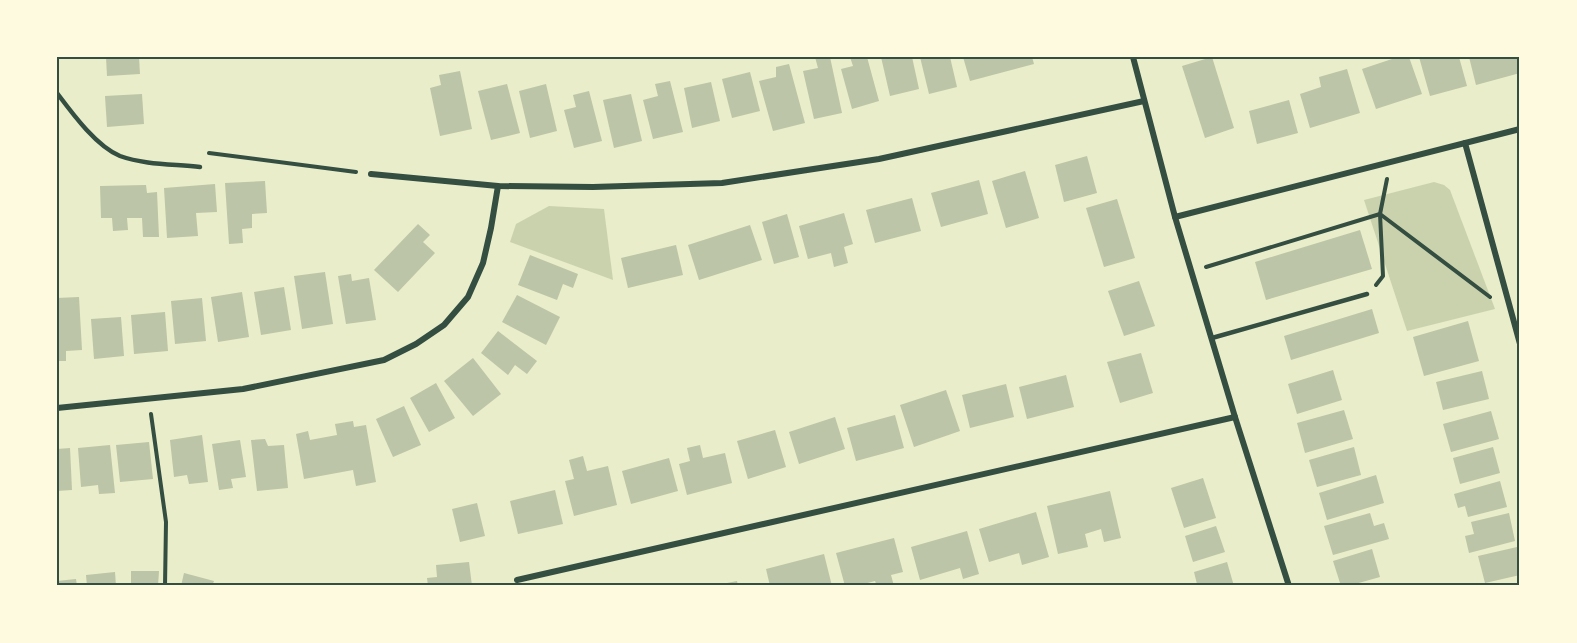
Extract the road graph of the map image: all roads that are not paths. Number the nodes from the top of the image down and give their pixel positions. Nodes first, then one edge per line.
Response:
1 (1133, 57) edge
2 (57, 93) edge
3 (1144, 101) junction
4 (1520, 129) edge
5 (1465, 143) junction
6 (200, 167) dead end
7 (371, 174) road end
8 (498, 186) junction
9 (1175, 217) junction
10 (1367, 294) road end
11 (1212, 338) junction
12 (1520, 344) edge
13 (57, 408) edge
14 (1235, 417) junction
15 (516, 580) dead end
16 (1289, 586) edge

1 - 3 street
2 - 6 lane
3 - 8 street
3 - 9 street
4 - 5 street
5 - 9 street
5 - 12 street
7 - 8 street
8 - 13 street
9 - 11 street
10 - 11 lane
11 - 14 street
14 - 15 street
14 - 16 street

